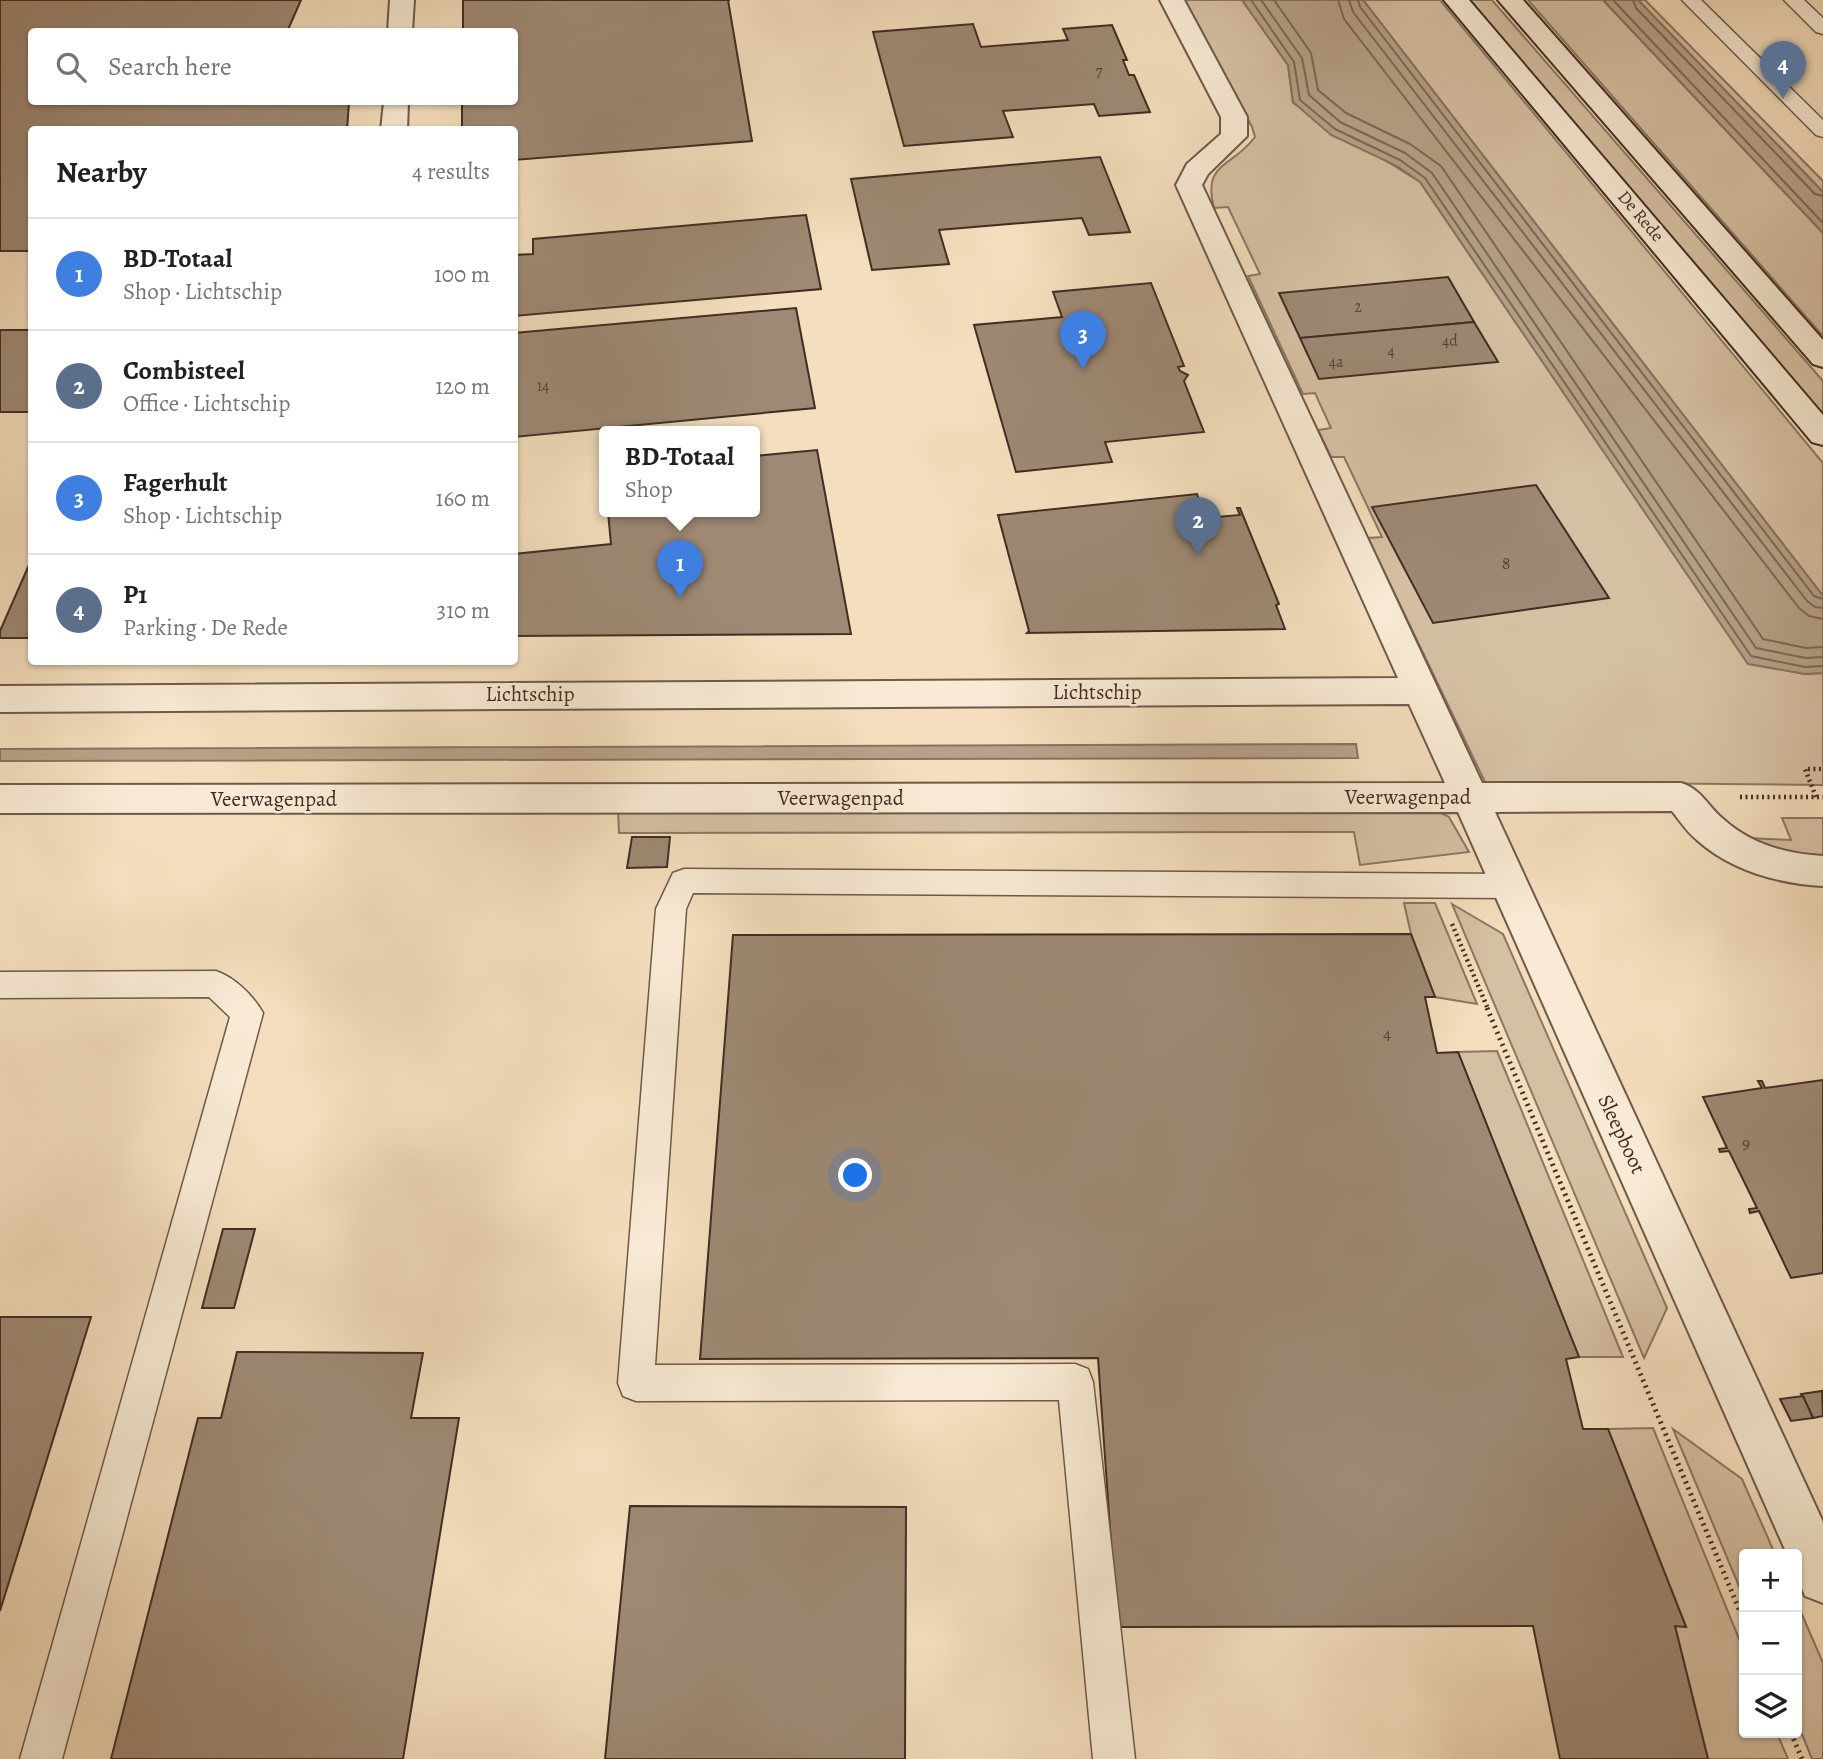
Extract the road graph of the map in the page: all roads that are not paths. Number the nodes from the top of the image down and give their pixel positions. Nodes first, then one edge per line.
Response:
1 (402, 0) edge
2 (1172, 0) edge
3 (1456, 0) edge
4 (1510, 0) edge
5 (1691, 0) edge
6 (1793, 0) edge
7 (400, 28) edge
8 (1823, 28) edge
9 (396, 105) edge
10 (394, 126) edge
11 (1823, 131) edge
12 (1823, 358) edge
13 (1823, 435) edge
14 (360, 678) edge
15 (1419, 691) junction
16 (0, 699) edge
17 (1467, 797) junction
18 (0, 799) edge
19 (1823, 871) edge
20 (1509, 886) junction
21 (0, 985) edge
22 (1823, 1578) edge
23 (41, 1759) edge
24 (1114, 1759) edge

1 - 7 street
2 - 15 street
3 - 13 street, De Rede
4 - 12 street
5 - 11 lane
6 - 8 lane
9 - 10 street
14 - 15 street, Lichtschip
14 - 16 street, Lichtschip
15 - 17 street, Sleepboot
17 - 18 street, Veerwagenpad
17 - 19 street, Veerwagenpad
17 - 20 street, Sleepboot
20 - 22 street, Sleepboot
20 - 24 lane
21 - 23 lane

